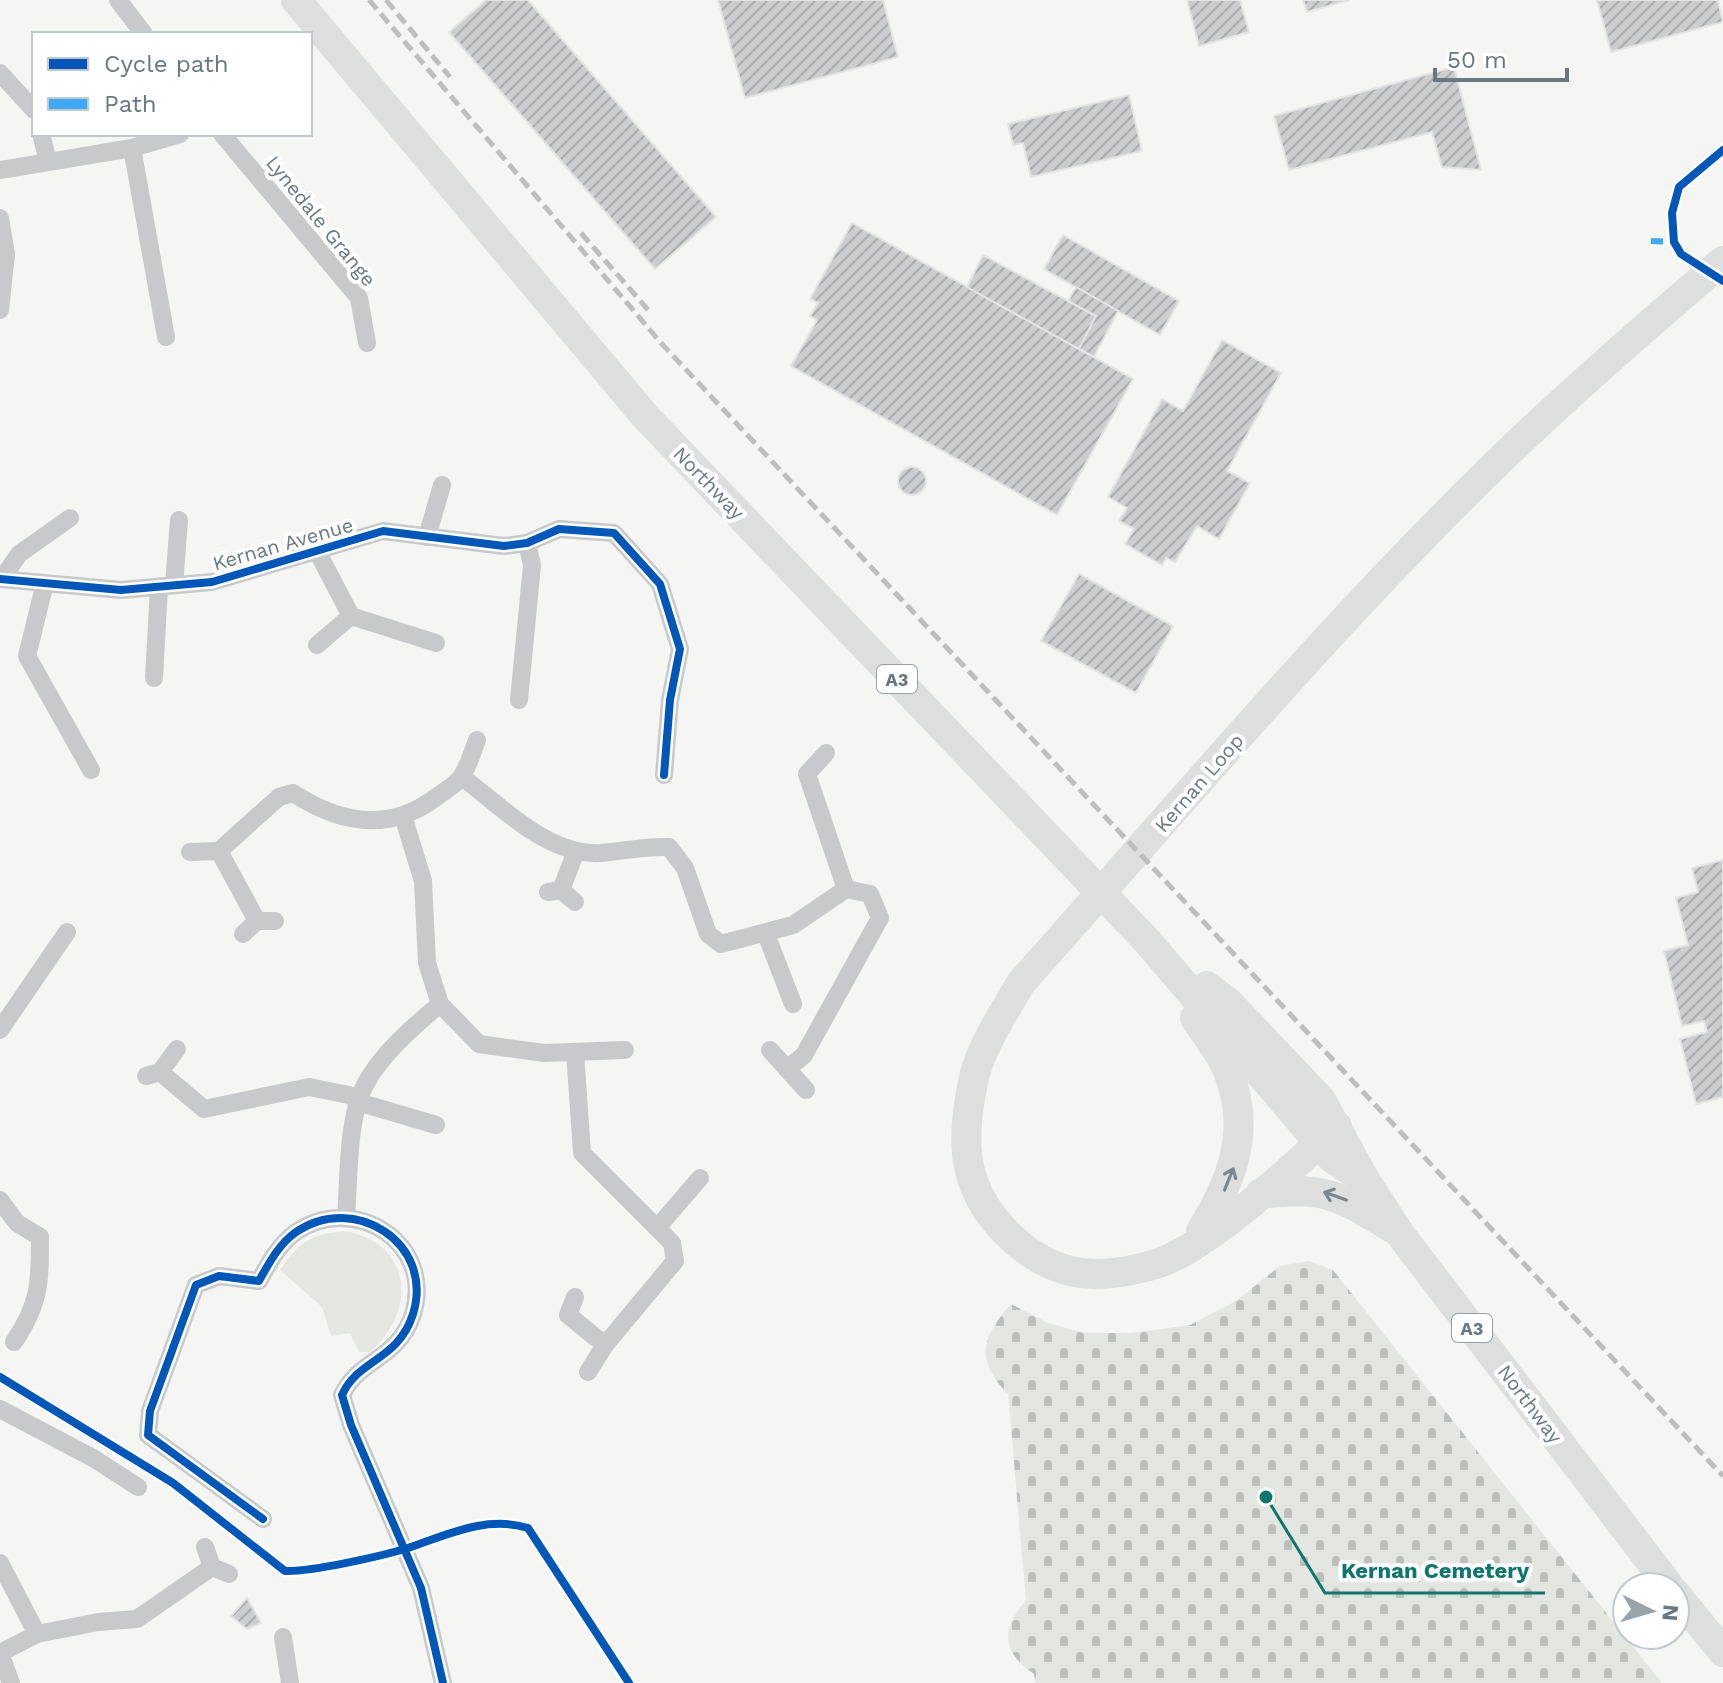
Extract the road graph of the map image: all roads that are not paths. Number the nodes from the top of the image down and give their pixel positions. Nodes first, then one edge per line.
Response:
1 (118, 0) edge
2 (296, 0) edge
3 (142, 32) edge
4 (0, 73) edge
5 (32, 108) edge
6 (42, 136) edge
7 (173, 136) edge
8 (224, 136) edge
9 (132, 148) junction
10 (48, 161) junction
11 (0, 170) edge
12 (0, 218) edge
13 (1723, 261) edge
14 (0, 310) edge
15 (166, 337) dead end
16 (367, 343) dead end
17 (442, 485) dead end
18 (70, 518) dead end
19 (179, 520) dead end
20 (427, 537) junction
21 (527, 543) junction
22 (317, 551) junction
23 (1, 579) edge
24 (45, 583) junction
25 (167, 586) junction
26 (351, 616) junction
27 (436, 643) dead end
28 (317, 645) dead end
29 (154, 678) dead end
30 (519, 700) dead end
31 (477, 740) dead end
32 (826, 753) dead end
33 (91, 770) dead end
34 (664, 775) dead end
35 (462, 777) junction
36 (403, 816) junction
37 (219, 851) junction
38 (576, 851) junction
39 (190, 852) dead end
40 (846, 889) junction
41 (561, 895) dead end
42 (67, 932) dead end
43 (243, 934) dead end
44 (766, 934) junction
45 (1148, 942) junction
46 (440, 1004) junction
47 (793, 1004) dead end
48 (0, 1030) edge
49 (177, 1049) dead end
50 (625, 1050) dead end
51 (770, 1050) dead end
52 (575, 1052) junction
53 (787, 1069) junction
54 (806, 1090) dead end
55 (359, 1101) junction
56 (436, 1125) dead end
57 (1329, 1134) junction
58 (700, 1178) dead end
59 (1260, 1194) junction
60 (0, 1200) edge
61 (346, 1218) junction
62 (657, 1228) junction
63 (1400, 1234) junction
64 (1191, 1246) junction
65 (575, 1297) dead end
66 (14, 1342) dead end
67 (605, 1345) junction
68 (588, 1372) dead end
69 (0, 1409) edge
70 (138, 1487) dead end
71 (263, 1519) dead end
72 (205, 1547) dead end
73 (0, 1563) edge
74 (1658, 1571) edge
75 (1691, 1613) edge
76 (37, 1634) junction
77 (283, 1637) dead end
78 (1723, 1652) edge
79 (0, 1653) edge
80 (11, 1683) edge
81 (290, 1683) edge
82 (443, 1683) edge

1 - 3 street
2 - 45 highway, Northway / A3
4 - 5 street
6 - 10 street
7 - 9 street
8 - 16 street, Lynedale Grange
9 - 10 street
9 - 15 street
10 - 11 street
12 - 14 street
13 - 64 highway, Kernan Loop
17 - 20 street
18 - 23 street, Kernan Avenue
19 - 25 street
20 - 21 street, Kernan Avenue
20 - 22 street, Kernan Avenue
21 - 30 street
21 - 34 street, Kernan Avenue
22 - 25 street, Kernan Avenue
22 - 26 street, Kernan Avenue
23 - 24 street, Kernan Avenue
24 - 25 street, Kernan Avenue
24 - 33 street
25 - 29 street
26 - 27 street
26 - 28 street
31 - 35 street
32 - 40 street
35 - 36 street
35 - 38 street
36 - 37 street
36 - 46 street
37 - 39 street
37 - 43 street
38 - 41 street
38 - 44 street
40 - 44 street
40 - 53 street
42 - 48 street
44 - 47 street
45 - 57 highway, Northway / A3
45 - 57 highway, Northway / A3
64 -> 45 highway, A3
46 - 52 street
46 - 55 street
49 - 55 street
50 - 52 street
51 - 53 street
52 - 62 street
53 - 54 street
55 - 56 street
55 - 61 street
57 - 59 highway, Kernan Loop
57 - 63 highway, Northway / A3
58 - 62 street
63 -> 59 highway
59 - 64 highway, Kernan Loop
60 - 66 street
61 - 71 street
61 - 82 street
62 - 67 street
63 - 74 highway, Northway / A3
65 - 67 street
67 - 68 street
69 - 70 street
72 - 76 street
73 - 76 street
75 - 78 highway
76 - 79 street
77 - 81 street
79 - 80 street

